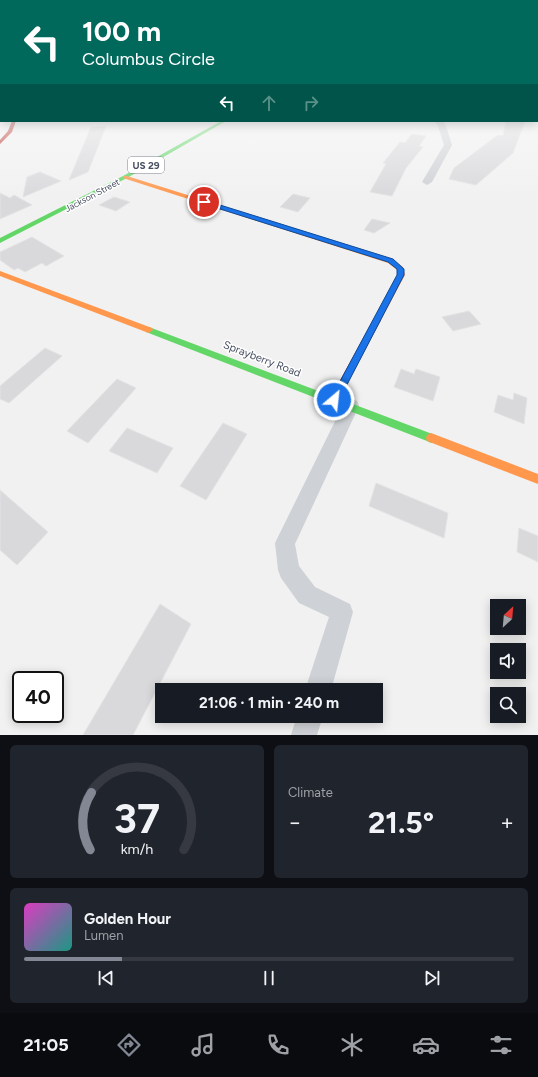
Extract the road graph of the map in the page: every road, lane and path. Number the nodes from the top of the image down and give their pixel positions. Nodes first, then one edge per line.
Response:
1 (10, 130) edge
2 (208, 130) edge
3 (444, 130) edge
4 (0, 143) edge
5 (125, 177) junction
6 (427, 182) dead end
7 (0, 241) edge
8 (0, 273) edge
9 (343, 403) junction
10 (538, 479) edge
11 (320, 683) edge
12 (308, 723) edge
13 (304, 735) edge

1 - 4 street
2 - 5 street, Jackson Street / US 29
3 - 6 street
5 - 7 street, Jackson Street / US 29
5 - 9 street
8 - 9 street, Sprayberry Road
9 - 10 street, Sprayberry Road
9 - 11 street
12 - 13 street

